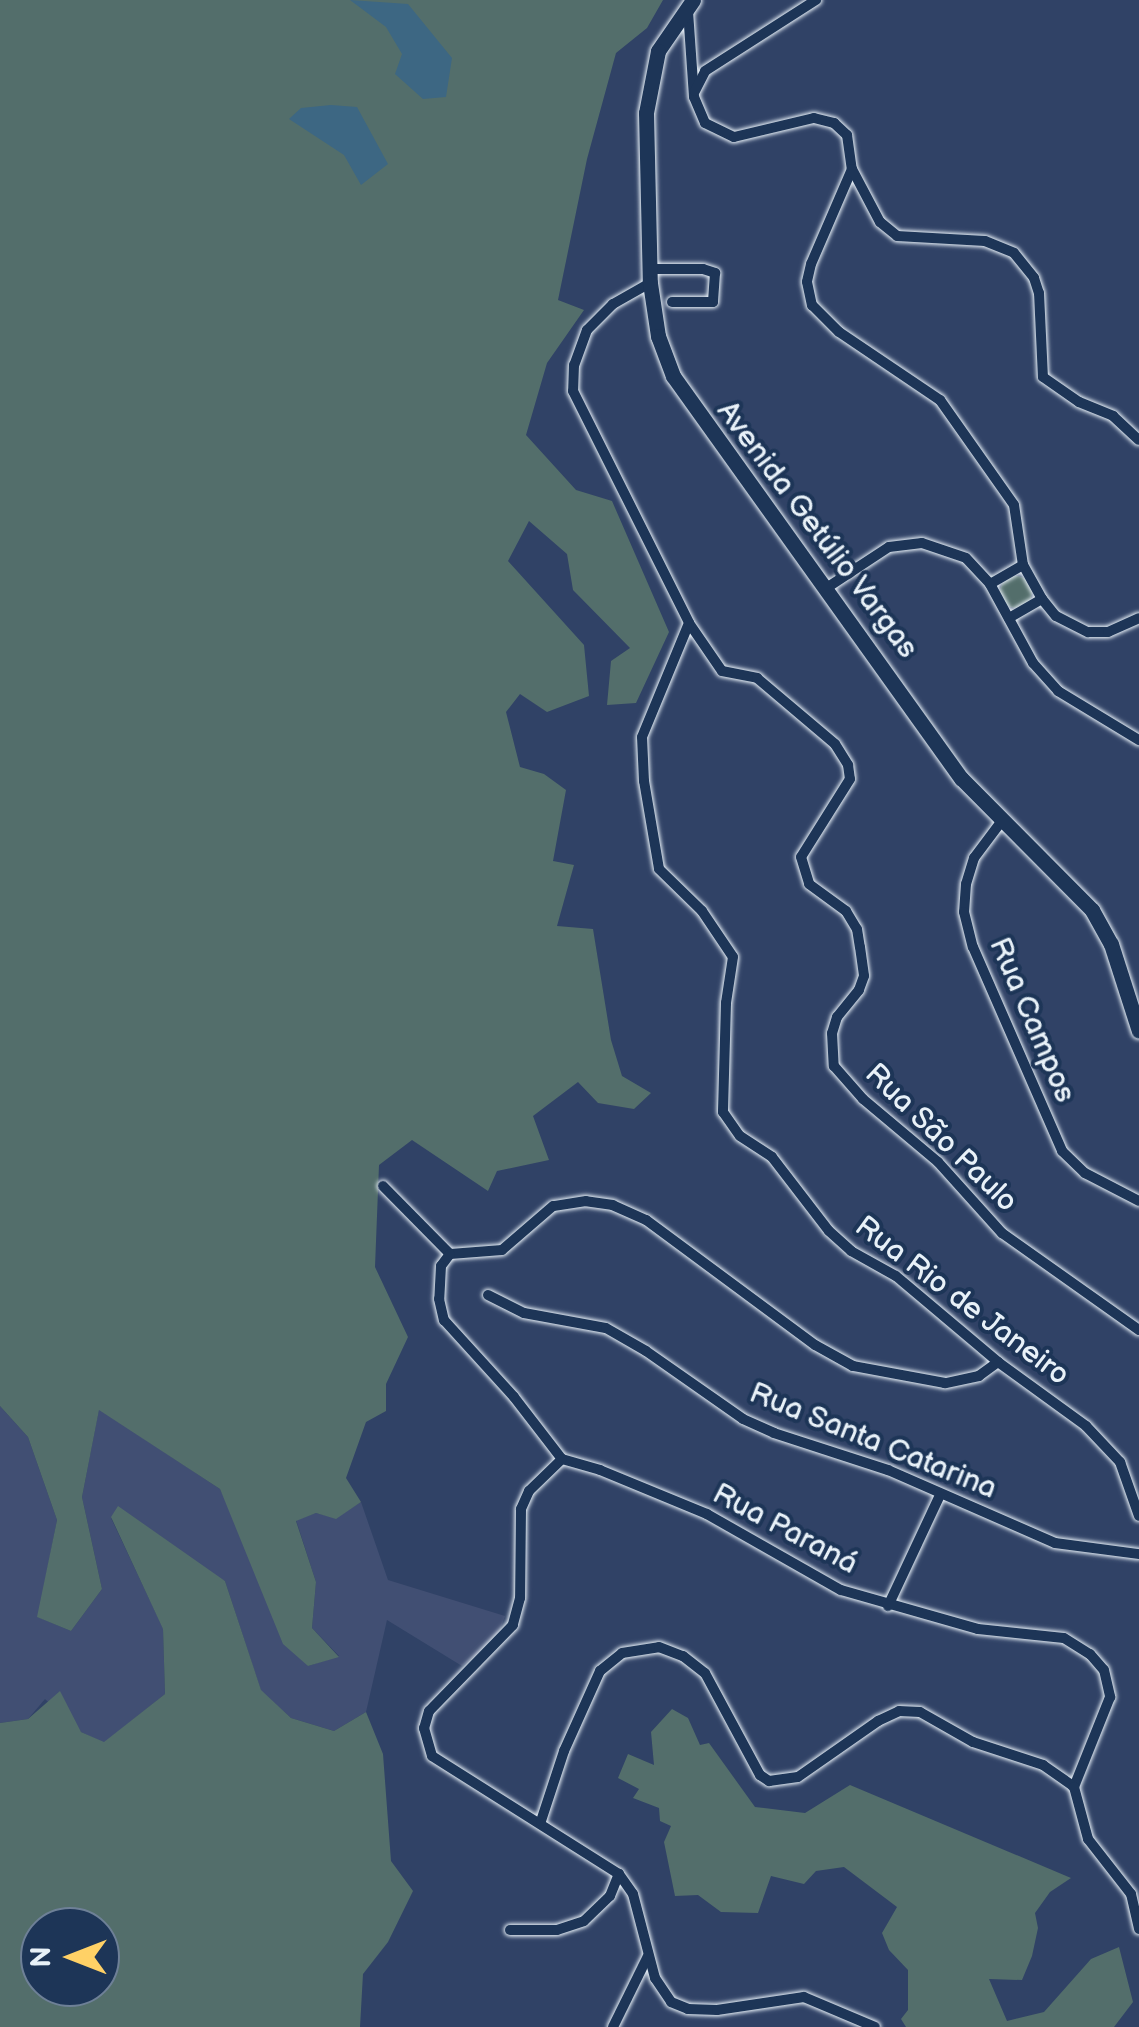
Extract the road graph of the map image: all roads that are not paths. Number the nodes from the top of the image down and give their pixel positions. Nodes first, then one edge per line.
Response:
1 (816, 0) edge
2 (691, 5) edge
3 (694, 97) junction
4 (852, 168) junction
5 (650, 276) junction
6 (672, 302) dead end
7 (1139, 440) edge
8 (1022, 565) junction
9 (990, 584) junction
10 (828, 587) junction
11 (1042, 599) junction
12 (1010, 618) junction
13 (1139, 618) edge
14 (689, 623) junction
15 (1139, 740) edge
16 (1000, 822) junction
17 (1139, 1031) edge
18 (382, 1186) dead end
19 (1139, 1201) edge
20 (450, 1254) junction
21 (488, 1295) dead end
22 (1139, 1330) edge
23 (998, 1362) junction
24 (562, 1459) junction
25 (940, 1495) junction
26 (1139, 1516) edge
27 (1139, 1554) edge
28 (888, 1606) junction
29 (1074, 1787) junction
30 (540, 1822) junction
31 (619, 1874) junction
32 (1139, 1929) edge
33 (510, 1930) dead end
34 (649, 1953) junction
35 (874, 2026) edge
36 (613, 2027) edge

1 - 3 street
2 - 3 street
2 - 5 street, Avenida Getúlio Vargas
3 - 4 street
4 - 7 street
4 - 8 street
5 - 6 street
5 - 10 street, Avenida Getúlio Vargas
5 - 14 street
8 - 9 street
8 - 11 street
9 - 10 street
9 - 12 street
10 - 16 street, Avenida Getúlio Vargas
11 - 12 street
11 - 13 street
12 - 15 street
14 - 22 street, Rua São Paulo
14 - 23 street, Rua Rio de Janeiro
16 - 17 street, Avenida Getúlio Vargas
16 - 19 street, Rua Campos
18 - 20 street
20 - 23 street
20 - 24 street
21 - 25 street, Rua Santa Catarina
23 - 26 street, Rua Rio de Janeiro
24 - 28 street, Rua Paraná
24 - 30 street
25 - 27 street, Rua Santa Catarina
25 - 28 street
28 - 29 street, Rua Paraná
29 - 30 street
29 - 32 street
30 - 31 street
31 - 33 street
31 - 34 street
34 - 35 street
34 - 36 street

